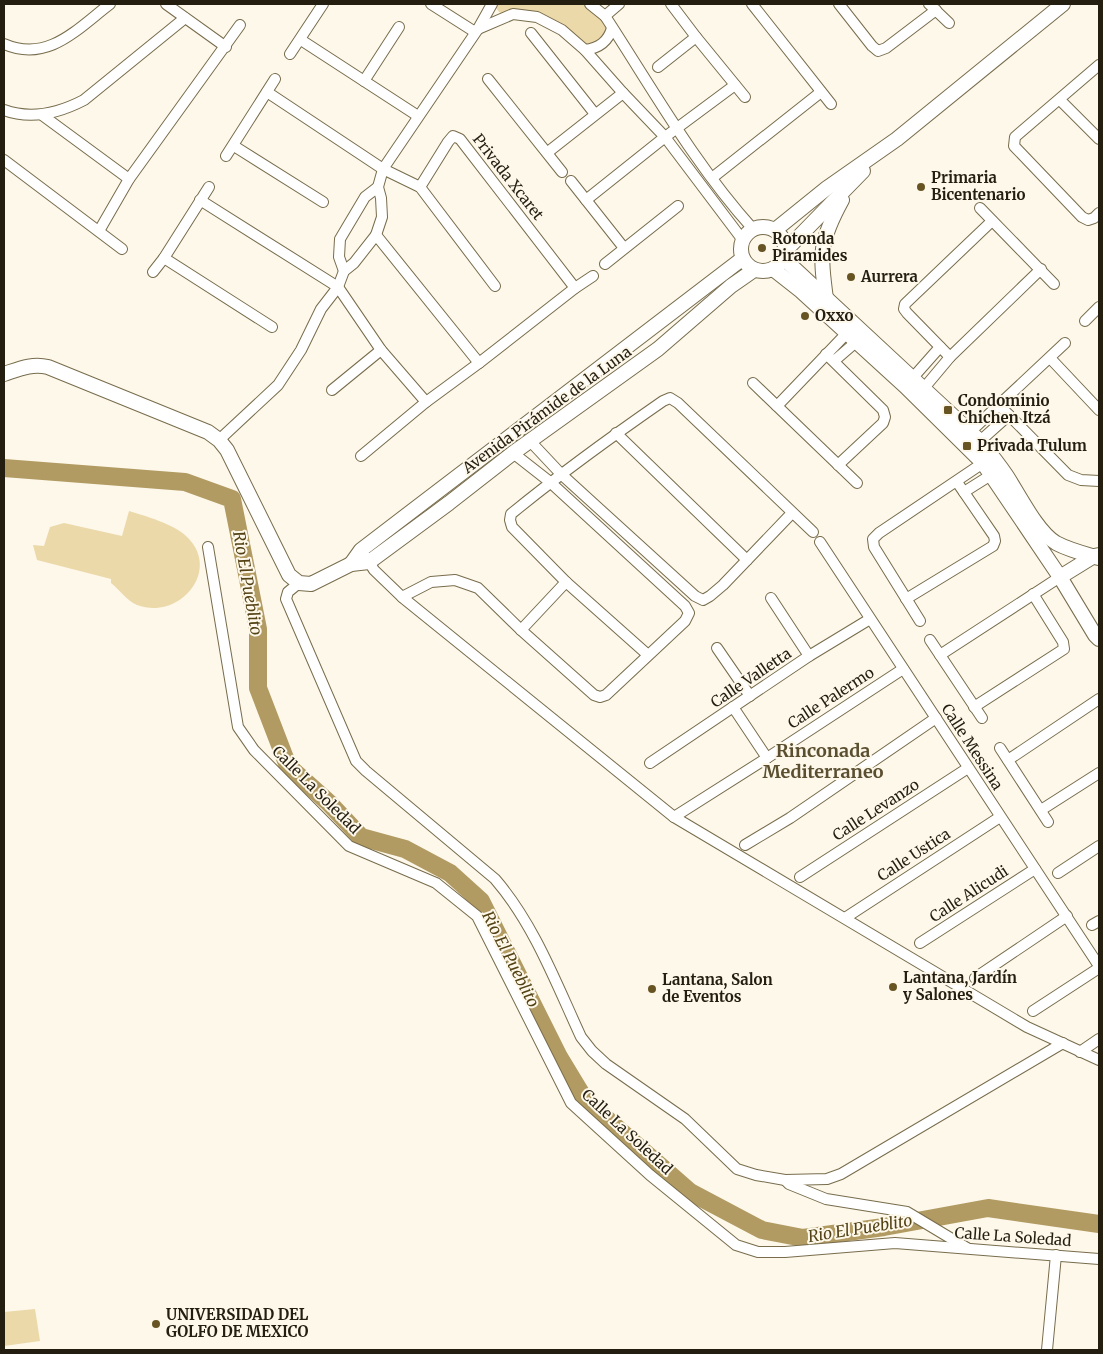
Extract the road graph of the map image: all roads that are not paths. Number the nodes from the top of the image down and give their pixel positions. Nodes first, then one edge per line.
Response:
1 (110, 4) edge
2 (166, 4) edge
3 (323, 4) edge
4 (431, 4) edge
5 (493, 4) edge
6 (590, 4) edge
7 (619, 4) edge
8 (752, 4) edge
9 (839, 4) edge
10 (1062, 4) edge
11 (677, 6) edge
12 (933, 7) edge
13 (505, 16) junction
14 (605, 16) junction
15 (185, 18) junction
16 (949, 23) dead end
17 (240, 25) dead end
18 (399, 27) dead end
19 (612, 28) junction
20 (476, 30) junction
21 (531, 33) dead end
22 (696, 37) junction
23 (301, 40) junction
24 (4, 44) edge
25 (226, 47) junction
26 (585, 50) junction
27 (290, 54) dead end
28 (1099, 65) edge
29 (658, 67) dead end
30 (275, 79) dead end
31 (488, 79) dead end
32 (364, 81) junction
33 (735, 85) junction
34 (267, 92) junction
35 (821, 92) junction
36 (623, 93) junction
37 (745, 97) dead end
38 (1060, 100) junction
39 (831, 104) dead end
40 (4, 110) edge
41 (595, 114) junction
42 (42, 115) junction
43 (418, 116) junction
44 (676, 129) junction
45 (665, 137) junction
46 (897, 139) junction
47 (1099, 139) edge
48 (234, 146) junction
49 (548, 152) junction
50 (226, 156) dead end
51 (4, 160) edge
52 (383, 169) junction
53 (562, 172) dead end
54 (712, 178) junction
55 (129, 179) junction
56 (571, 181) dead end
57 (852, 182) junction
58 (209, 187) dead end
59 (378, 187) junction
60 (420, 187) junction
61 (200, 200) junction
62 (586, 200) junction
63 (323, 202) dead end
64 (678, 206) dead end
65 (980, 208) dead end
66 (1099, 213) edge
67 (992, 221) junction
68 (753, 229) junction
69 (775, 230) junction
70 (99, 231) junction
71 (376, 235) junction
72 (742, 240) junction
73 (624, 248) junction
74 (122, 249) dead end
75 (784, 255) junction
76 (164, 258) junction
77 (742, 259) junction
78 (605, 264) dead end
79 (773, 269) junction
80 (1040, 269) junction
81 (344, 270) junction
82 (754, 270) junction
83 (153, 272) dead end
84 (593, 276) dead end
85 (1054, 284) dead end
86 (496, 286) dead end
87 (338, 287) junction
88 (575, 288) junction
89 (826, 299) junction
90 (1098, 310) edge
91 (1085, 320) dead end
92 (272, 327) dead end
93 (852, 337) junction
94 (1066, 343) dead end
95 (940, 347) junction
96 (381, 350) junction
97 (833, 355) junction
98 (950, 357) junction
99 (1050, 358) junction
100 (479, 363) junction
101 (4, 374) edge
102 (754, 382) dead end
103 (909, 382) junction
104 (332, 390) dead end
105 (920, 392) junction
106 (426, 402) junction
107 (1000, 405) junction
108 (777, 406) junction
109 (1099, 410) edge
110 (1009, 415) junction
111 (980, 432) junction
112 (616, 433) junction
113 (219, 440) junction
114 (530, 441) junction
115 (513, 453) junction
116 (361, 456) dead end
117 (838, 464) junction
118 (987, 469) junction
119 (561, 474) junction
120 (959, 481) junction
121 (1099, 481) edge
122 (550, 482) junction
123 (857, 483) dead end
124 (965, 491) junction
125 (792, 513) junction
126 (408, 515) junction
127 (416, 528) junction
128 (813, 532) dead end
129 (820, 542) dead end
130 (208, 547) dead end
131 (361, 550) junction
132 (1097, 556) edge
133 (747, 560) junction
134 (369, 562) junction
135 (351, 564) junction
136 (1060, 577) junction
137 (566, 582) junction
138 (299, 583) junction
139 (1036, 592) junction
140 (402, 597) junction
141 (771, 598) dead end
142 (906, 599) junction
143 (870, 619) junction
144 (920, 621) dead end
145 (521, 630) junction
146 (1099, 639) edge
147 (930, 640) dead end
148 (717, 648) dead end
149 (648, 655) junction
150 (940, 655) junction
151 (809, 656) junction
152 (903, 669) junction
153 (750, 696) junction
154 (1099, 699) edge
155 (974, 707) junction
156 (733, 708) junction
157 (936, 718) junction
158 (982, 718) dead end
159 (1000, 748) dead end
160 (767, 758) junction
161 (1008, 760) junction
162 (650, 763) dead end
163 (968, 768) junction
164 (1099, 773) edge
165 (1041, 810) junction
166 (674, 817) junction
167 (1000, 817) junction
168 (1048, 822) dead end
169 (745, 845) dead end
170 (1099, 846) edge
171 (1035, 869) junction
172 (1058, 872) dead end
173 (800, 877) dead end
174 (1067, 916) junction
175 (845, 918) junction
176 (920, 943) dead end
177 (1099, 968) edge
178 (975, 978) dead end
179 (1033, 1011) dead end
180 (1099, 1040) edge
181 (1063, 1043) junction
182 (1080, 1052) junction
183 (1099, 1060) edge
184 (785, 1180) junction
185 (970, 1250) junction
186 (1056, 1255) junction
187 (1099, 1259) edge
188 (1047, 1350) edge

1 - 24 street
2 - 15 street
3 - 23 street
4 - 20 street
5 - 13 street
5 - 20 street
6 - 14 street
7 - 14 street
8 - 35 street
9 - 12 street
10 - 46 street
11 - 22 street
12 - 16 street
13 - 20 street
13 - 26 street
14 - 19 street
15 - 25 street
15 - 42 street
17 - 25 street
18 - 32 street
19 - 26 street
19 - 44 street
20 - 43 street
21 - 41 street
22 - 29 street
22 - 33 street
23 - 27 street
23 - 32 street
25 - 55 street
26 - 36 street
28 - 38 street
30 - 34 street
31 - 49 street
32 - 43 street
33 - 37 street
33 - 44 street
34 - 48 street
34 - 52 street
35 - 39 street
35 - 54 street
36 - 41 street
36 - 45 street
38 - 47 street
38 - 66 street
40 - 42 street
41 - 49 street
42 - 55 street
43 - 52 street
44 - 45 street
44 - 54 street
45 - 62 street
45 - 72 street
46 - 57 street
46 - 69 street
48 - 50 street
48 - 63 street
49 - 53 street
51 - 70 street
52 - 59 street
52 - 60 street
54 - 68 street
55 - 70 street
56 - 62 street
57 - 75 street
57 - 89 street
58 - 61 street
59 - 71 street
59 - 81 street
60 - 86 street
60 - 88 street, Privada Xcaret
61 - 76 street
61 - 87 street
62 - 73 street
64 - 73 street
65 - 67 street
67 - 80 street
67 - 95 street
68 - 69 street
68 - 72 street
69 - 75 street
70 - 74 street
71 - 81 street
71 - 100 street
72 - 77 street
73 - 78 street
75 - 79 street
75 - 89 street
76 - 83 street
76 - 92 street
77 - 82 street
77 - 126 street, Avenida Pirámide de la Luna
79 - 82 street
79 - 93 street
80 - 85 street
80 - 98 street
81 - 87 street
82 - 114 street, Avenida Pirámide de la Luna
84 - 88 street
87 - 96 street
87 - 113 street
88 - 100 street
89 - 103 street
90 - 91 street
93 - 97 street
93 - 103 street
94 - 99 street
95 - 98 street
95 - 103 street
96 - 104 street
96 - 106 street
97 - 108 street
97 - 117 street
98 - 105 street
99 - 107 street
99 - 109 street
100 - 106 street
101 - 113 street
102 - 108 street
103 - 105 street
105 - 111 street
105 - 118 street
106 - 116 street
107 - 110 street
107 - 111 street
108 - 117 street
110 - 111 street
110 - 121 street
111 - 132 street
112 - 119 street
112 - 125 street
112 - 133 street
113 - 138 street
114 - 115 street, Avenida Pirámide de la Luna
114 - 119 street
115 - 122 street
115 - 127 street, Avenida Pirámide de la Luna
117 - 123 street
118 - 120 street
118 - 124 street
118 - 136 street
119 - 122 street
119 - 133 street
120 - 124 street
120 - 142 street
122 - 137 street
122 - 149 street
124 - 142 street
125 - 128 street
125 - 133 street
126 - 127 street
126 - 131 street, Avenida Pirámide de la Luna
127 - 134 street, Avenida Pirámide de la Luna
129 - 143 street, Calle Messina
130 - 185 street, Calle La Soledad
131 - 134 street
131 - 135 street, Avenida Pirámide de la Luna
132 - 136 street
134 - 135 street, Avenida Pirámide de la Luna
134 - 140 street
135 - 138 street, Avenida Pirámide de la Luna
136 - 139 street
136 - 146 street
137 - 145 street
137 - 149 street
138 - 184 street
139 - 150 street
139 - 155 street
140 - 145 street
140 - 166 street
141 - 151 street
142 - 144 street
143 - 151 street, Calle Valletta
143 - 152 street, Calle Messina
145 - 149 street
147 - 150 street
148 - 153 street
150 - 155 street
151 - 153 street, Calle Valletta
152 - 157 street, Calle Messina
152 - 160 street, Calle Palermo
153 - 156 street, Calle Valletta
154 - 161 street
155 - 158 street
156 - 160 street
156 - 162 street, Calle Valletta
157 - 163 street, Calle Messina
157 - 169 street
159 - 161 street
160 - 166 street, Calle Palermo
161 - 165 street
163 - 167 street, Calle Messina
163 - 173 street, Calle Levanzo
164 - 165 street
165 - 168 street
166 - 175 street
167 - 171 street, Calle Messina
167 - 175 street, Calle Ustica
170 - 172 street
171 - 174 street, Calle Messina
171 - 176 street, Calle Alicudi
174 - 177 street, Calle Messina
174 - 178 street
175 - 181 street
177 - 179 street
180 - 182 street
181 - 182 street
181 - 184 street
182 - 183 street
184 - 185 street
185 - 186 street, Calle La Soledad
186 - 187 street, Calle La Soledad
186 - 188 street

